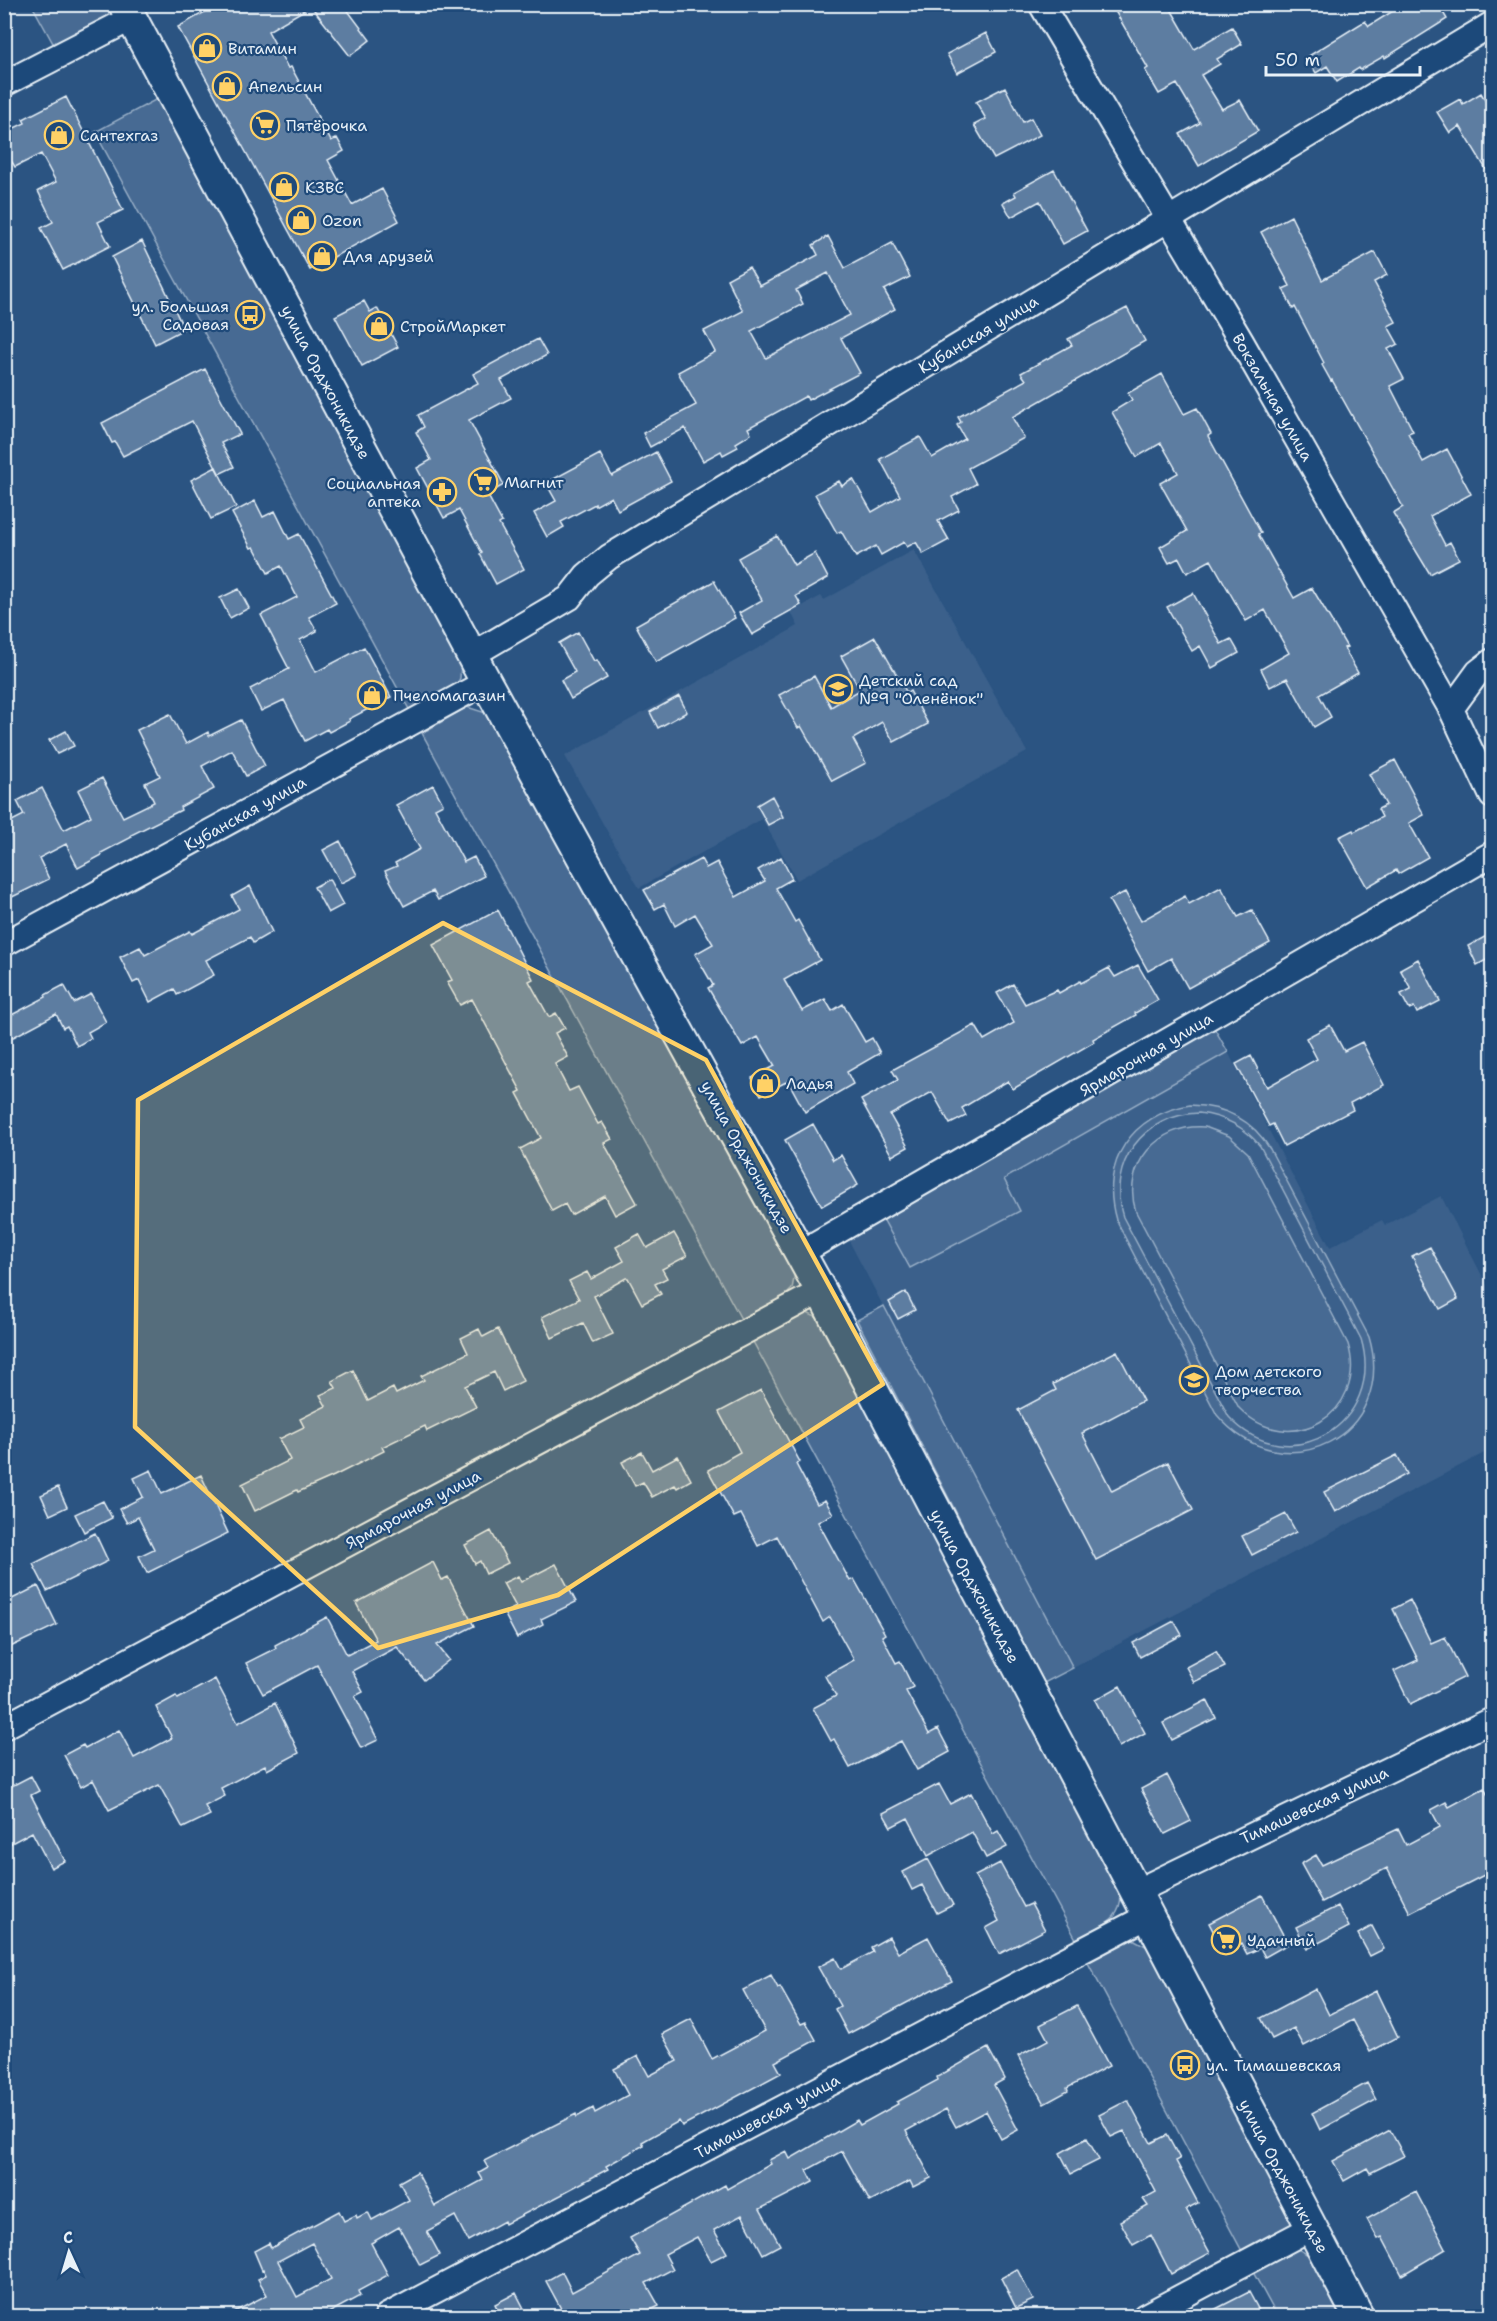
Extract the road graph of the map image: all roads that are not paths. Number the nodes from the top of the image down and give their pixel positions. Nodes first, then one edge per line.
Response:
1 (1041, 4) edge
2 (129, 9) edge
3 (1492, 24) edge
4 (4, 84) edge
5 (1168, 219) junction
6 (472, 655) junction
7 (1492, 662) edge
8 (486, 682) junction
9 (1451, 709) junction
10 (1492, 796) edge
11 (1492, 854) edge
12 (4, 944) edge
13 (800, 1253) junction
14 (820, 1291) junction
15 (1492, 1720) edge
16 (4, 1728) edge
17 (1142, 1904) junction
18 (1311, 2228) junction
19 (387, 2316) edge
20 (1145, 2316) edge
21 (1358, 2316) edge

1 - 5 street, Вокзальная улица
2 - 4 street
2 - 6 main road, улица Орджоникидзе
3 - 5 street, Кубанская улица
5 - 6 street, Кубанская улица
5 - 9 street, Вокзальная улица
6 - 8 main road, улица Орджоникидзе
7 - 9 street
8 - 12 street, Кубанская улица
8 - 13 main road, улица Орджоникидзе
9 - 10 street, Вокзальная улица
11 - 13 street, Ярмарочная улица
13 - 14 main road, улица Орджоникидзе
14 - 16 street, Ярмарочная улица
14 - 17 main road, улица Орджоникидзе
15 - 17 street, Тимашевская улица
17 - 18 main road, улица Орджоникидзе
17 - 19 street, Тимашевская улица
18 - 20 street
18 - 21 main road, улица Орджоникидзе

